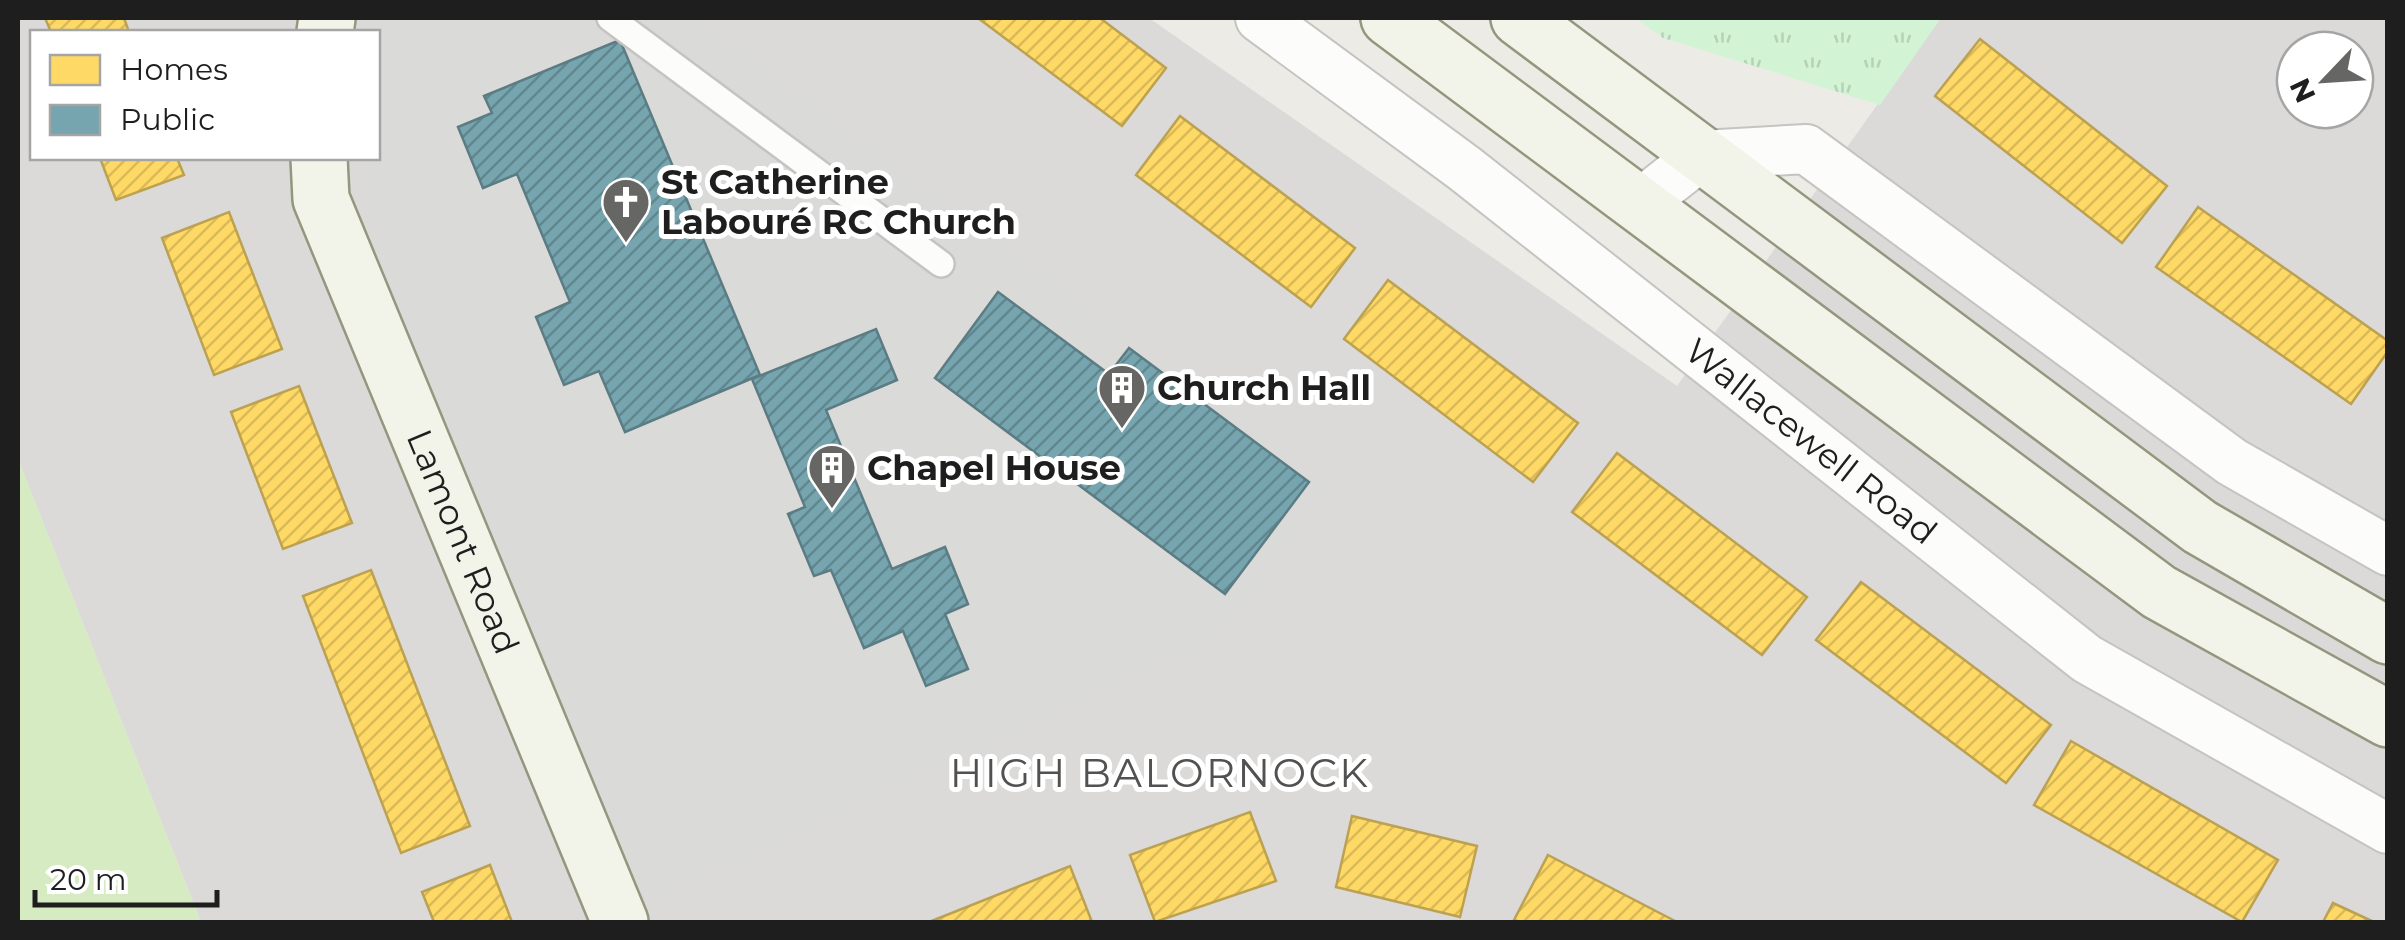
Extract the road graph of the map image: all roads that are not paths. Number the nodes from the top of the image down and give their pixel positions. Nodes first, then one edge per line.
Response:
1 (610, 18) edge
2 (1260, 18) edge
3 (1389, 18) edge
4 (1520, 18) edge
5 (1702, 155) junction
6 (318, 160) edge
7 (1637, 206) junction
8 (941, 264) dead end
9 (2388, 551) edge
10 (2388, 636) edge
11 (2388, 719) edge
12 (2388, 829) edge
13 (620, 922) edge

1 - 8 lane
2 - 12 street, Wallacewell Road
3 - 7 street
4 - 5 street
5 - 7 street
5 - 9 street
5 - 10 street
6 - 13 street, Lamont Road
7 - 11 street

